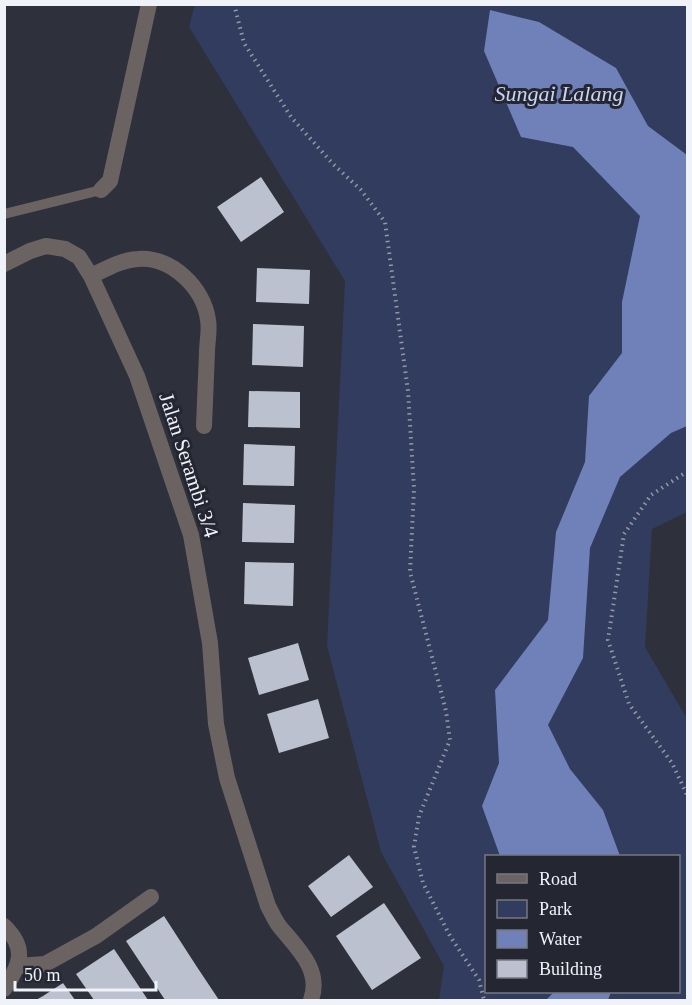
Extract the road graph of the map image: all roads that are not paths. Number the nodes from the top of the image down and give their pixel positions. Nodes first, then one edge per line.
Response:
1 (150, 4) edge
2 (101, 190) joint
3 (4, 214) edge
4 (4, 264) edge
5 (91, 276) junction
6 (204, 426) dead end
7 (151, 897) dead end
8 (4, 926) edge
9 (18, 966) junction
10 (4, 989) edge
11 (311, 1000) edge

1 - 2 street
2 - 3 lane
4 - 5 street
5 - 6 street, Jalan Serambi 3/4
5 - 11 street, Jalan Serambi 3/4
7 - 9 street
8 - 9 street
9 - 10 street

